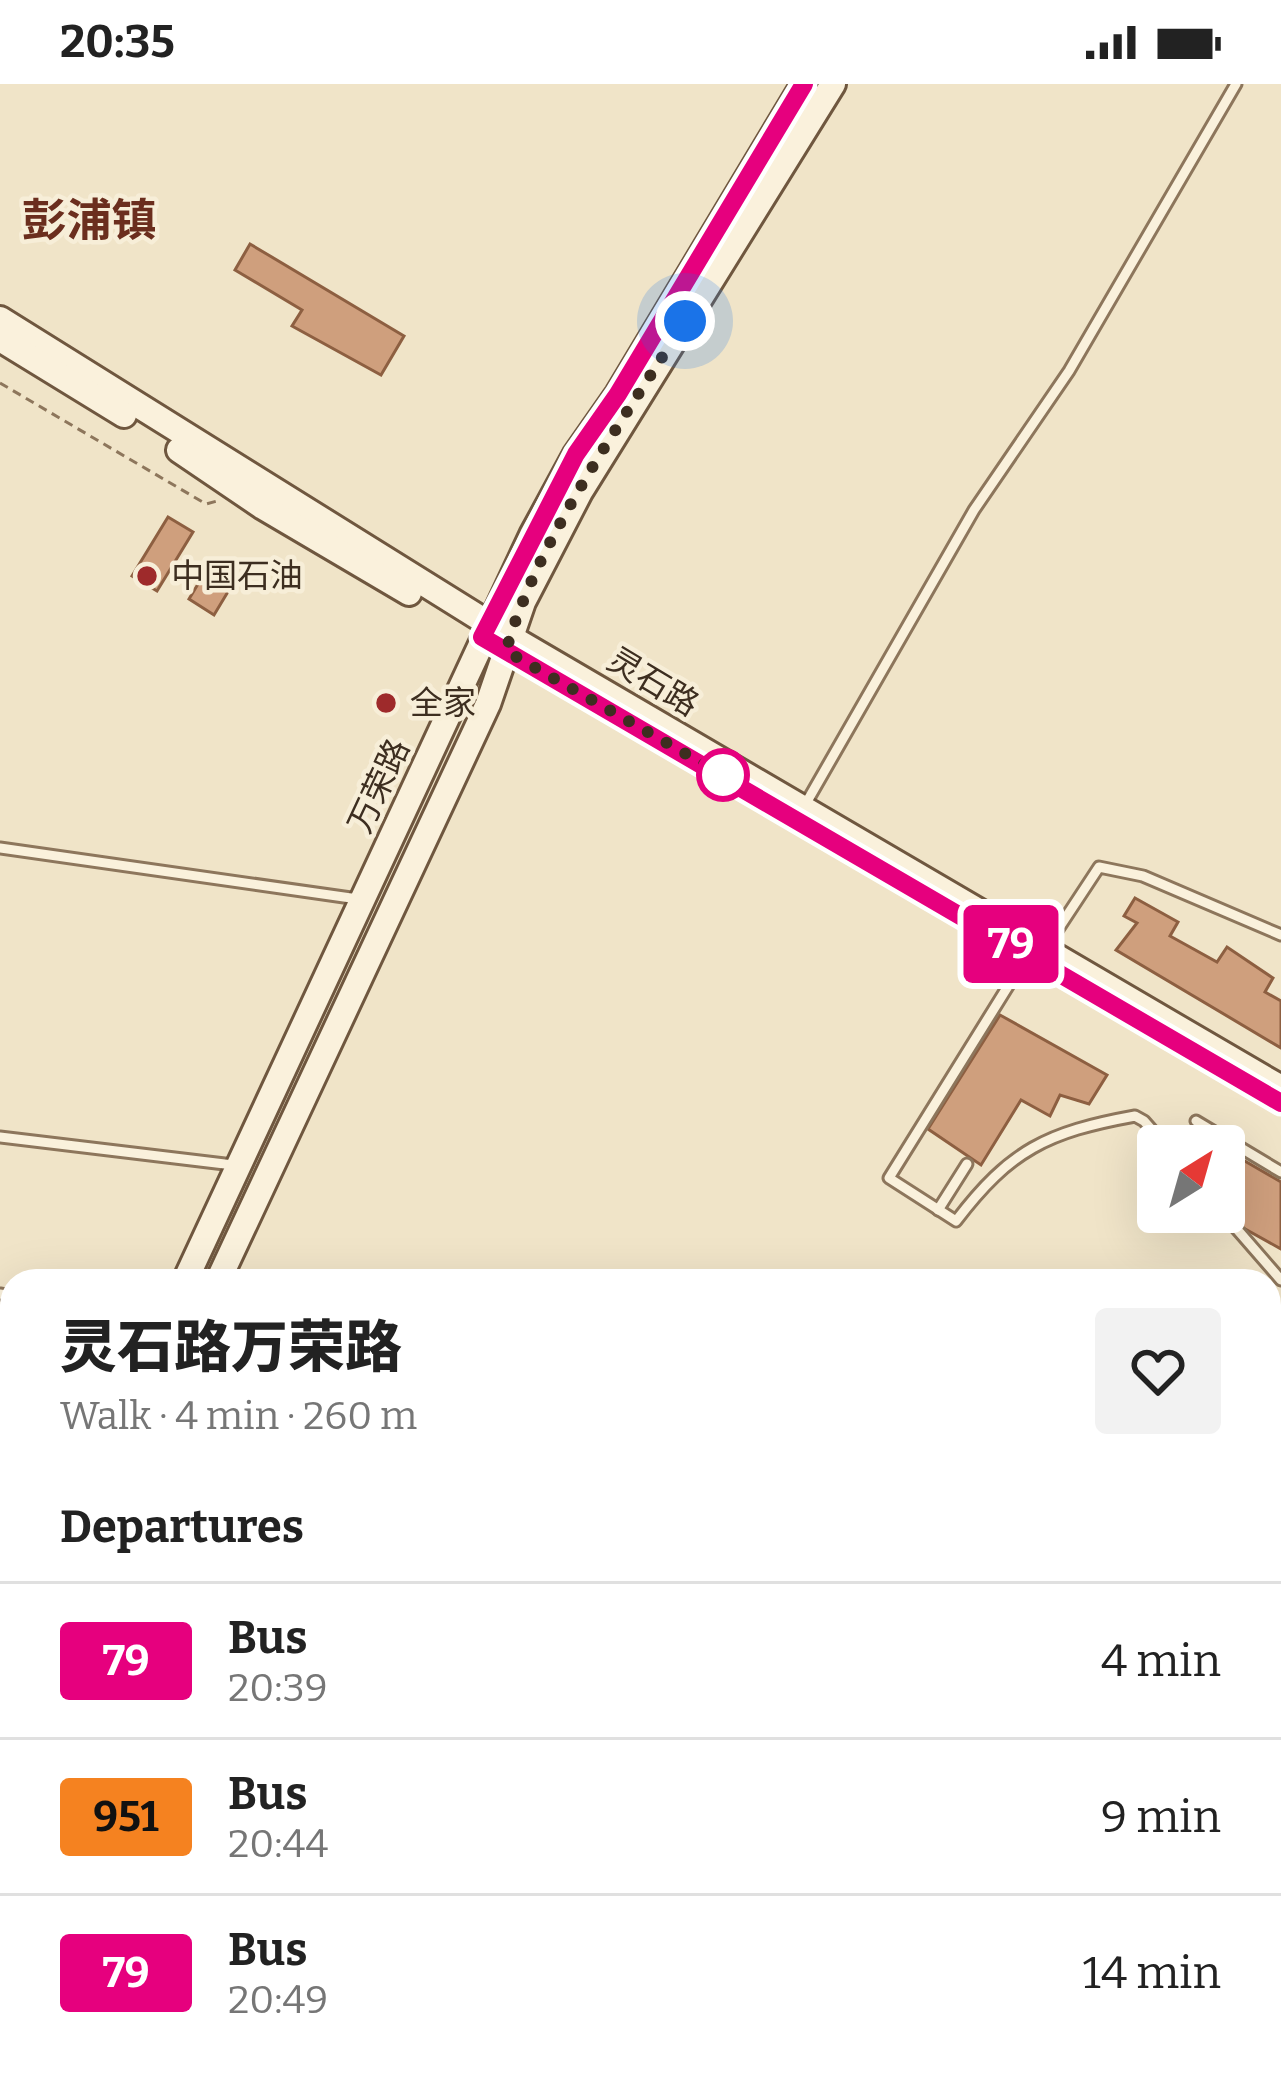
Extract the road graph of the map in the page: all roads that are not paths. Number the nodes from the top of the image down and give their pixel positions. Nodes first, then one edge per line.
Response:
1 (804, 84) edge
2 (832, 84) edge
3 (1236, 84) edge
4 (0, 319) edge
5 (0, 340) edge
6 (485, 630) junction
7 (508, 644) junction
8 (802, 810) junction
9 (0, 848) edge
10 (363, 899) junction
11 (1281, 935) edge
12 (1036, 952) junction
13 (1281, 1088) edge
14 (1281, 1103) edge
15 (1196, 1121) dead end
16 (1144, 1125) edge
17 (0, 1137) edge
18 (967, 1164) dead end
19 (238, 1166) junction
20 (1281, 1172) edge
21 (938, 1210) junction
22 (1240, 1233) edge
23 (1273, 1251) dead end
24 (1266, 1263) junction
25 (191, 1269) edge
26 (224, 1269) edge
27 (1271, 1269) edge

1 - 6 main road, 万荣路
2 - 7 main road, 万荣路
3 - 8 lane
4 - 6 main road, 灵石路
5 - 6 main road, 灵石路
6 - 7 main road, 灵石路
6 - 10 main road, 万荣路
7 - 8 main road, 灵石路
7 - 12 main road, 灵石路
7 - 26 main road, 万荣路
8 - 12 main road, 灵石路
9 - 10 lane
10 - 19 main road, 万荣路
11 - 12 lane
12 - 13 main road, 灵石路
12 - 14 main road, 灵石路
12 - 21 lane
15 - 20 lane
16 - 21 lane
17 - 19 lane
18 - 21 lane
19 - 25 main road, 万荣路
22 - 24 lane
23 - 24 lane
24 - 27 lane

